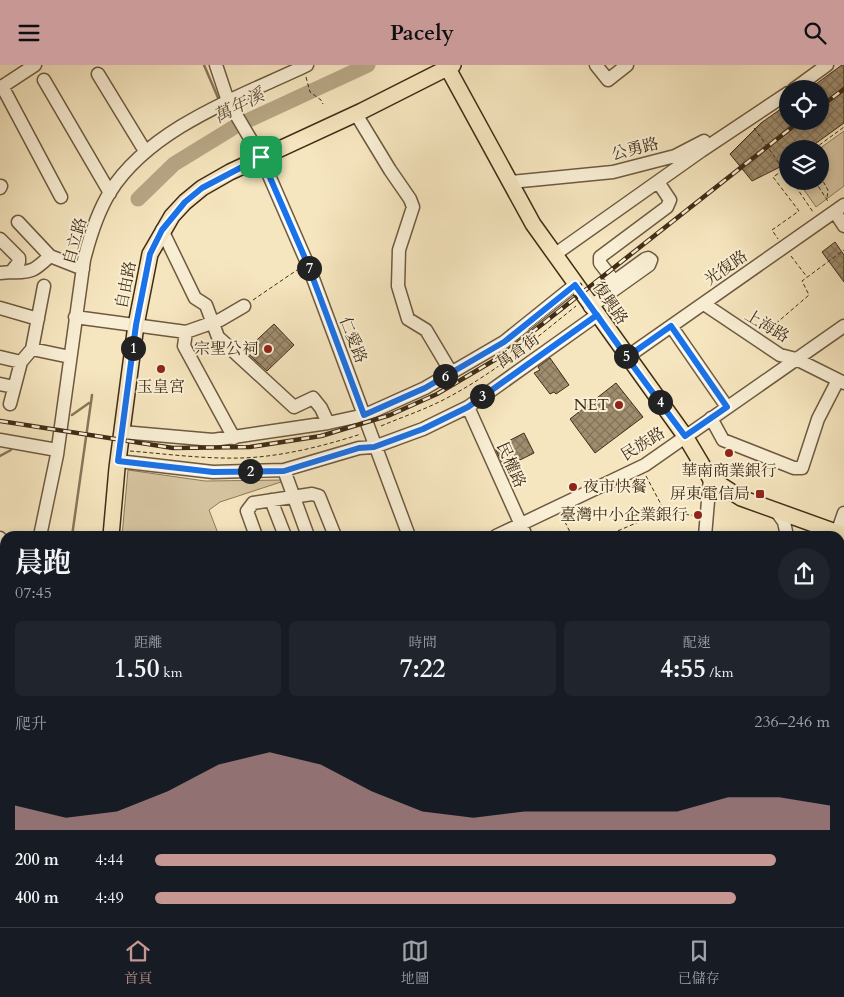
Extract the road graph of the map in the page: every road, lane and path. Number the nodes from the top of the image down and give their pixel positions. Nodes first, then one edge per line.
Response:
1 (35, 65) edge
2 (216, 65) edge
3 (596, 65) edge
4 (628, 65) edge
5 (449, 66) edge
6 (818, 67) edge
7 (300, 69) edge
8 (98, 74) dead end
9 (44, 80) dead end
10 (804, 80) edge
11 (1, 87) edge
12 (228, 101) junction
13 (779, 101) edge
14 (323, 104) dead end
15 (356, 114) junction
16 (756, 120) junction
17 (844, 127) edge
18 (826, 140) edge
19 (145, 151) junction
20 (261, 157) junction
21 (779, 164) edge
22 (779, 173) edge
23 (511, 182) junction
24 (658, 182) junction
25 (779, 185) edge
26 (783, 190) edge
27 (798, 190) edge
28 (821, 190) edge
29 (828, 190) edge
30 (110, 193) junction
31 (61, 197) dead end
32 (827, 199) junction
33 (839, 209) edge
34 (814, 212) dead end
35 (18, 222) dead end
36 (844, 226) edge
37 (162, 230) junction
38 (0, 239) edge
39 (784, 247) junction
40 (844, 250) edge
41 (554, 255) junction
42 (50, 256) junction
43 (308, 265) junction
44 (82, 269) junction
45 (6, 273) edge
46 (808, 277) junction
47 (614, 281) junction
48 (575, 285) junction
49 (44, 286) dead end
50 (608, 294) junction
51 (704, 304) junction
52 (244, 306) joint
53 (0, 308) edge
54 (594, 311) junction
55 (75, 317) junction
56 (38, 319) junction
57 (212, 323) junction
58 (136, 325) junction
59 (671, 326) junction
60 (844, 326) edge
61 (186, 332) junction
62 (756, 341) junction
63 (32, 349) junction
64 (0, 357) edge
65 (70, 357) junction
66 (627, 357) junction
67 (796, 359) junction
68 (20, 362) junction
69 (451, 372) junction
70 (841, 381) edge
71 (0, 384) edge
72 (14, 387) junction
73 (10, 404) dead end
74 (468, 407) junction
75 (727, 407) junction
76 (364, 415) junction
77 (711, 418) junction
78 (328, 423) junction
79 (122, 433) junction
80 (685, 436) junction
81 (234, 438) junction
82 (0, 440) edge
83 (374, 447) junction
84 (57, 450) junction
85 (118, 461) junction
86 (641, 467) junction
87 (284, 471) junction
88 (710, 478) junction
89 (294, 498) junction
90 (271, 500) junction
91 (558, 507) junction
92 (664, 511) junction
93 (777, 512) junction
94 (844, 513) edge
95 (707, 518) junction
96 (41, 531) edge
97 (111, 531) edge
98 (254, 531) edge
99 (283, 531) edge
100 (306, 531) edge
101 (333, 531) edge
102 (407, 531) edge
103 (524, 531) edge
104 (570, 531) edge
105 (618, 531) edge
106 (706, 531) edge
107 (786, 531) edge
108 (834, 531) edge
109 (840, 531) edge

1 - 11 street
2 - 12 street, 仁愛路
3 - 4 street
5 - 15 main road, 自由路
5 - 23 main road, 復興路
6 - 10 street
7 - 12 street, 自立路
7 - 14 path
8 - 19 street
9 - 30 street
11 - 31 street
12 - 19 street, 自立路
12 - 20 street, 仁愛路
13 - 16 street, 公勇路
15 - 20 main road, 自由路
15 - 69 street
16 - 21 path
16 - 23 street, 公勇路
16 - 24 street, 公勇路
17 - 18 path
19 - 30 street, 自立路
20 - 37 main road, 自由路
20 - 43 street, 仁愛路
22 - 25 path
23 - 41 main road, 復興路
24 - 41 street, 公勇路
24 - 47 street
26 - 39 path
27 - 34 path
28 - 32 path
29 - 32 path
30 - 44 street, 自立路
32 - 33 path
33 - 36 street
33 - 39 street, 光復路
35 - 42 street
37 - 57 street
37 - 58 main road, 自由路
38 - 45 street
39 - 46 path
39 - 51 street, 光復路
40 - 46 path
41 - 48 main road, 復興路
42 - 44 street
42 - 45 street
43 - 52 path
43 - 76 street, 仁愛路
44 - 55 street, 自立路
46 - 62 path
47 - 50 street
47 - 50 street, 萬倉街
48 - 54 main road, 復興路
48 - 69 street
49 - 56 street
50 - 54 street, 萬倉街
51 - 59 street, 光復路
51 - 62 street, 上海路
52 - 57 street
53 - 56 street
54 - 66 main road, 復興路
54 - 74 street, 萬倉街
55 - 58 street
55 - 65 street, 自立路
56 - 63 street
57 - 61 street
57 - 78 street
58 - 61 street
58 - 79 main road, 自由路
59 - 66 street, 光復路
59 - 75 street
60 - 67 street, 民族路
61 - 81 street
62 - 67 street, 上海路
63 - 65 street
63 - 68 street
64 - 68 street
65 - 84 street, 自立路
66 - 80 main road, 復興路
67 - 70 street, 上海路
67 - 75 street, 民族路
68 - 72 street
69 - 76 street
70 - 77 street
71 - 72 street
72 - 73 street
74 - 83 street, 萬倉街
74 - 103 street, 民權路
75 - 77 street, 民族路
76 - 78 street
76 - 83 street, 仁愛路
77 - 80 street, 民族路
78 - 81 street
79 - 81 street
79 - 85 main road, 自由路
80 - 86 street, 民族路
80 - 88 main road, 復興路
82 - 84 street
83 - 87 street, 萬倉街
83 - 102 street, 仁愛路
84 - 96 street, 自立路
85 - 87 street, 萬倉街
85 - 97 main road, 自由路
86 - 91 street, 民族路
86 - 92 path
87 - 89 street
88 - 93 main road, 復興路
88 - 95 street
89 - 90 street
89 - 100 street
89 - 101 street
90 - 98 street
90 - 99 street
91 - 103 street, 民族路
91 - 104 path
92 - 95 path
92 - 105 path
93 - 107 street
93 - 108 main road, 復興路
94 - 109 street
95 - 106 street

